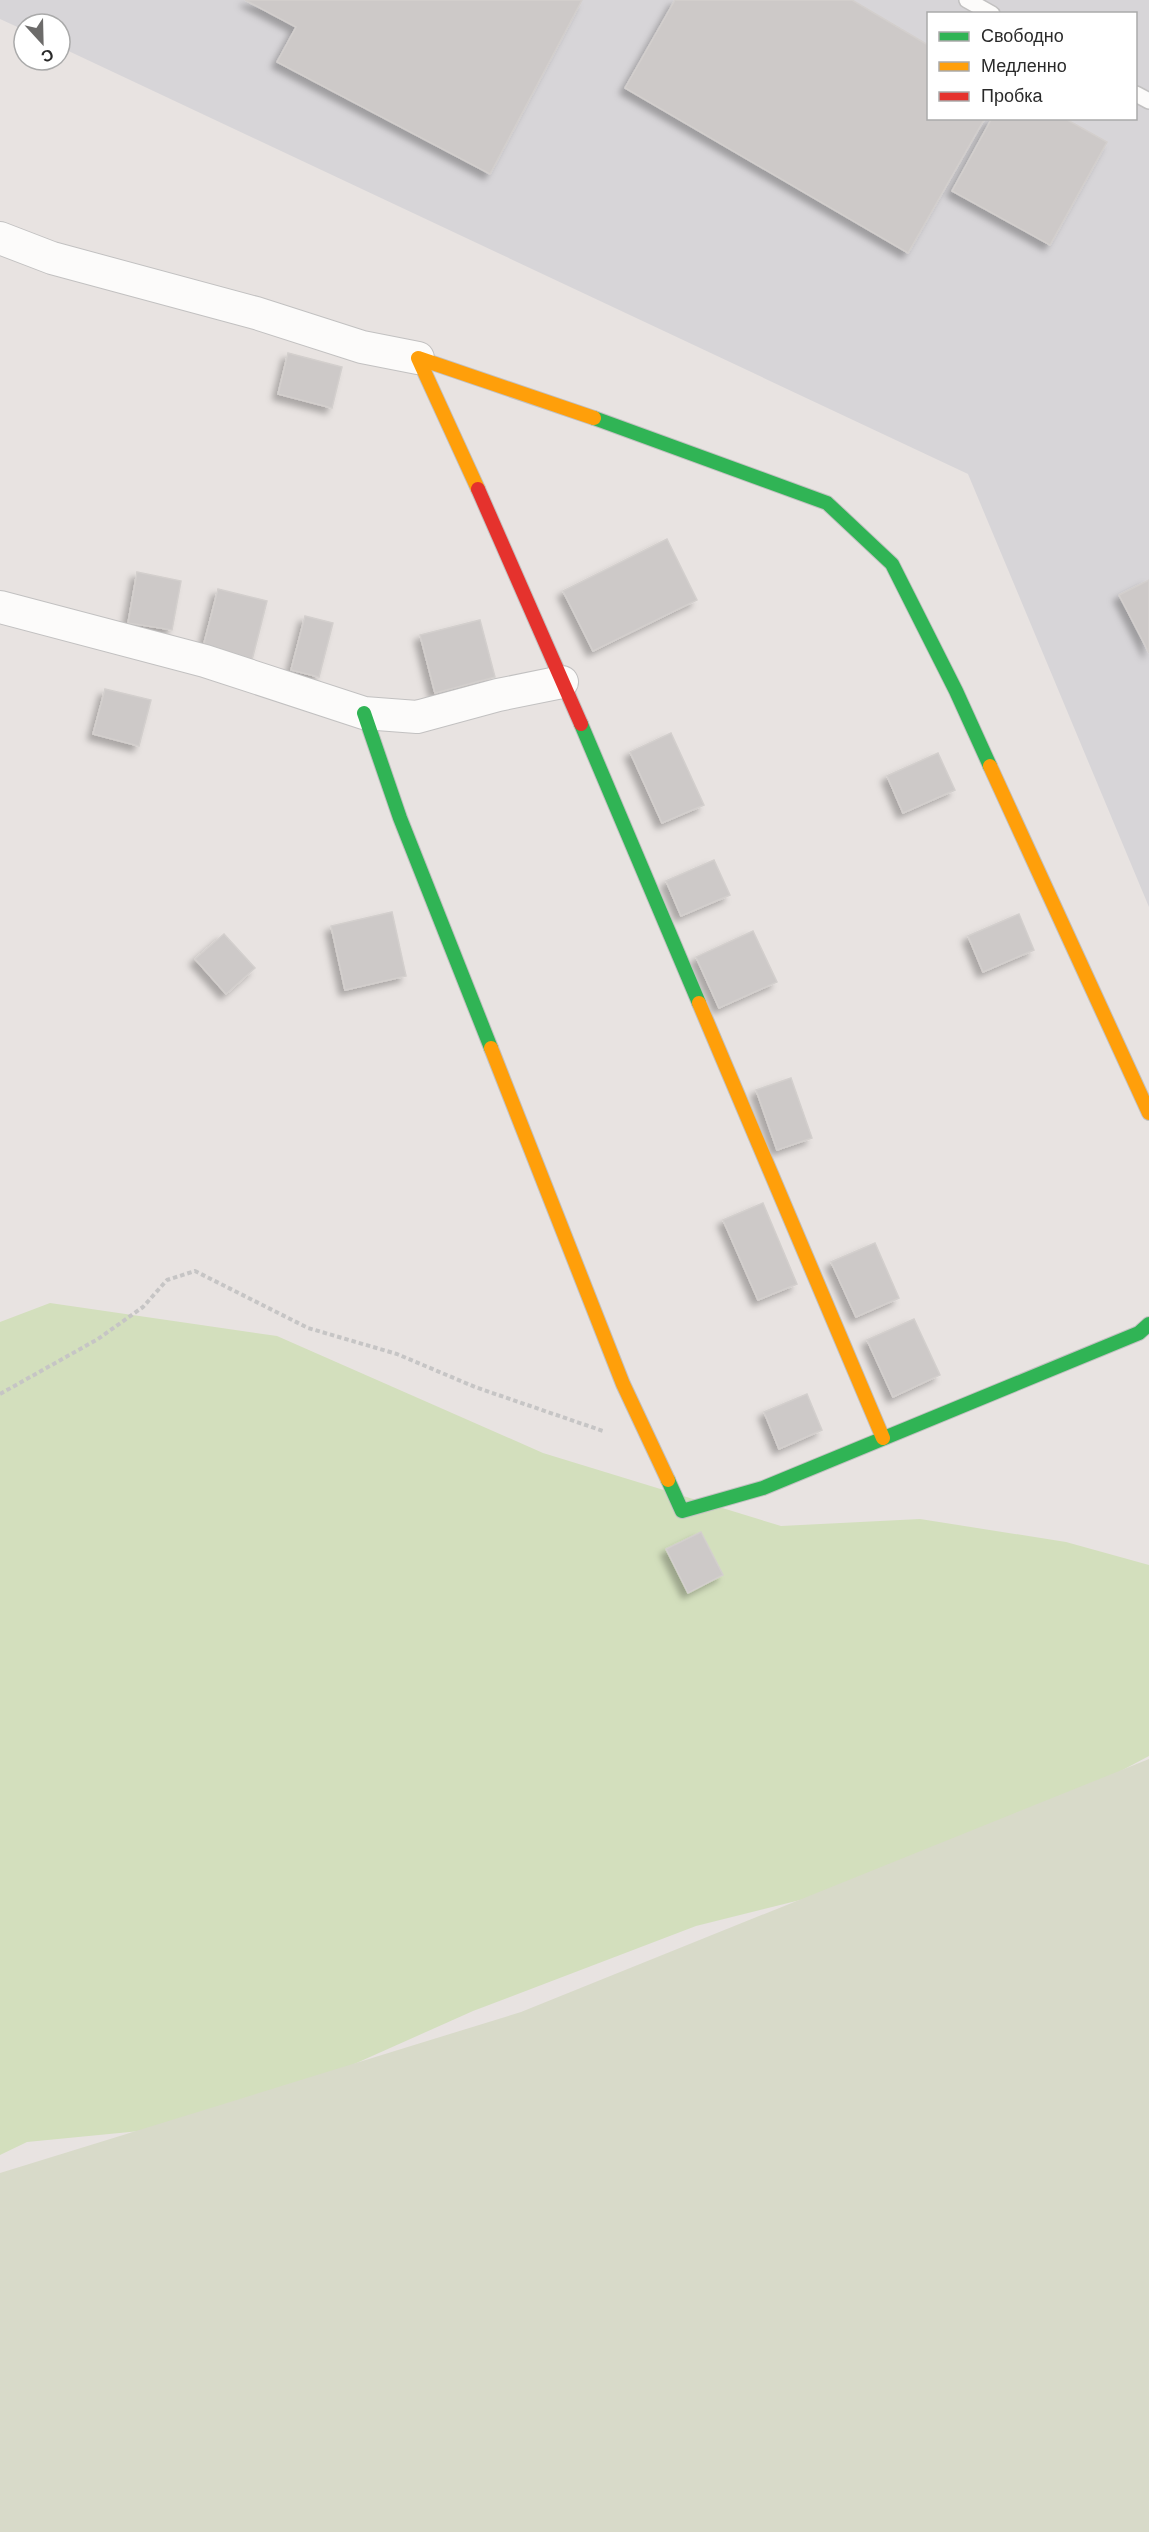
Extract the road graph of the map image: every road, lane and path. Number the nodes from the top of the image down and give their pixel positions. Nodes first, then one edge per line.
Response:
1 (967, 0) edge
2 (988, 12) edge
3 (0, 238) edge
4 (418, 358) junction
5 (0, 607) edge
6 (561, 682) junction
7 (364, 713) junction
8 (1149, 1113) edge
9 (1149, 1324) edge
10 (0, 1394) edge
11 (883, 1438) junction
12 (654, 1451) junction

1 - 2 lane
3 - 4 street
4 - 6 street
4 - 8 street
5 - 7 street
6 - 7 street
6 - 11 street
7 - 12 street
9 - 11 street
10 - 12 path
11 - 12 street

